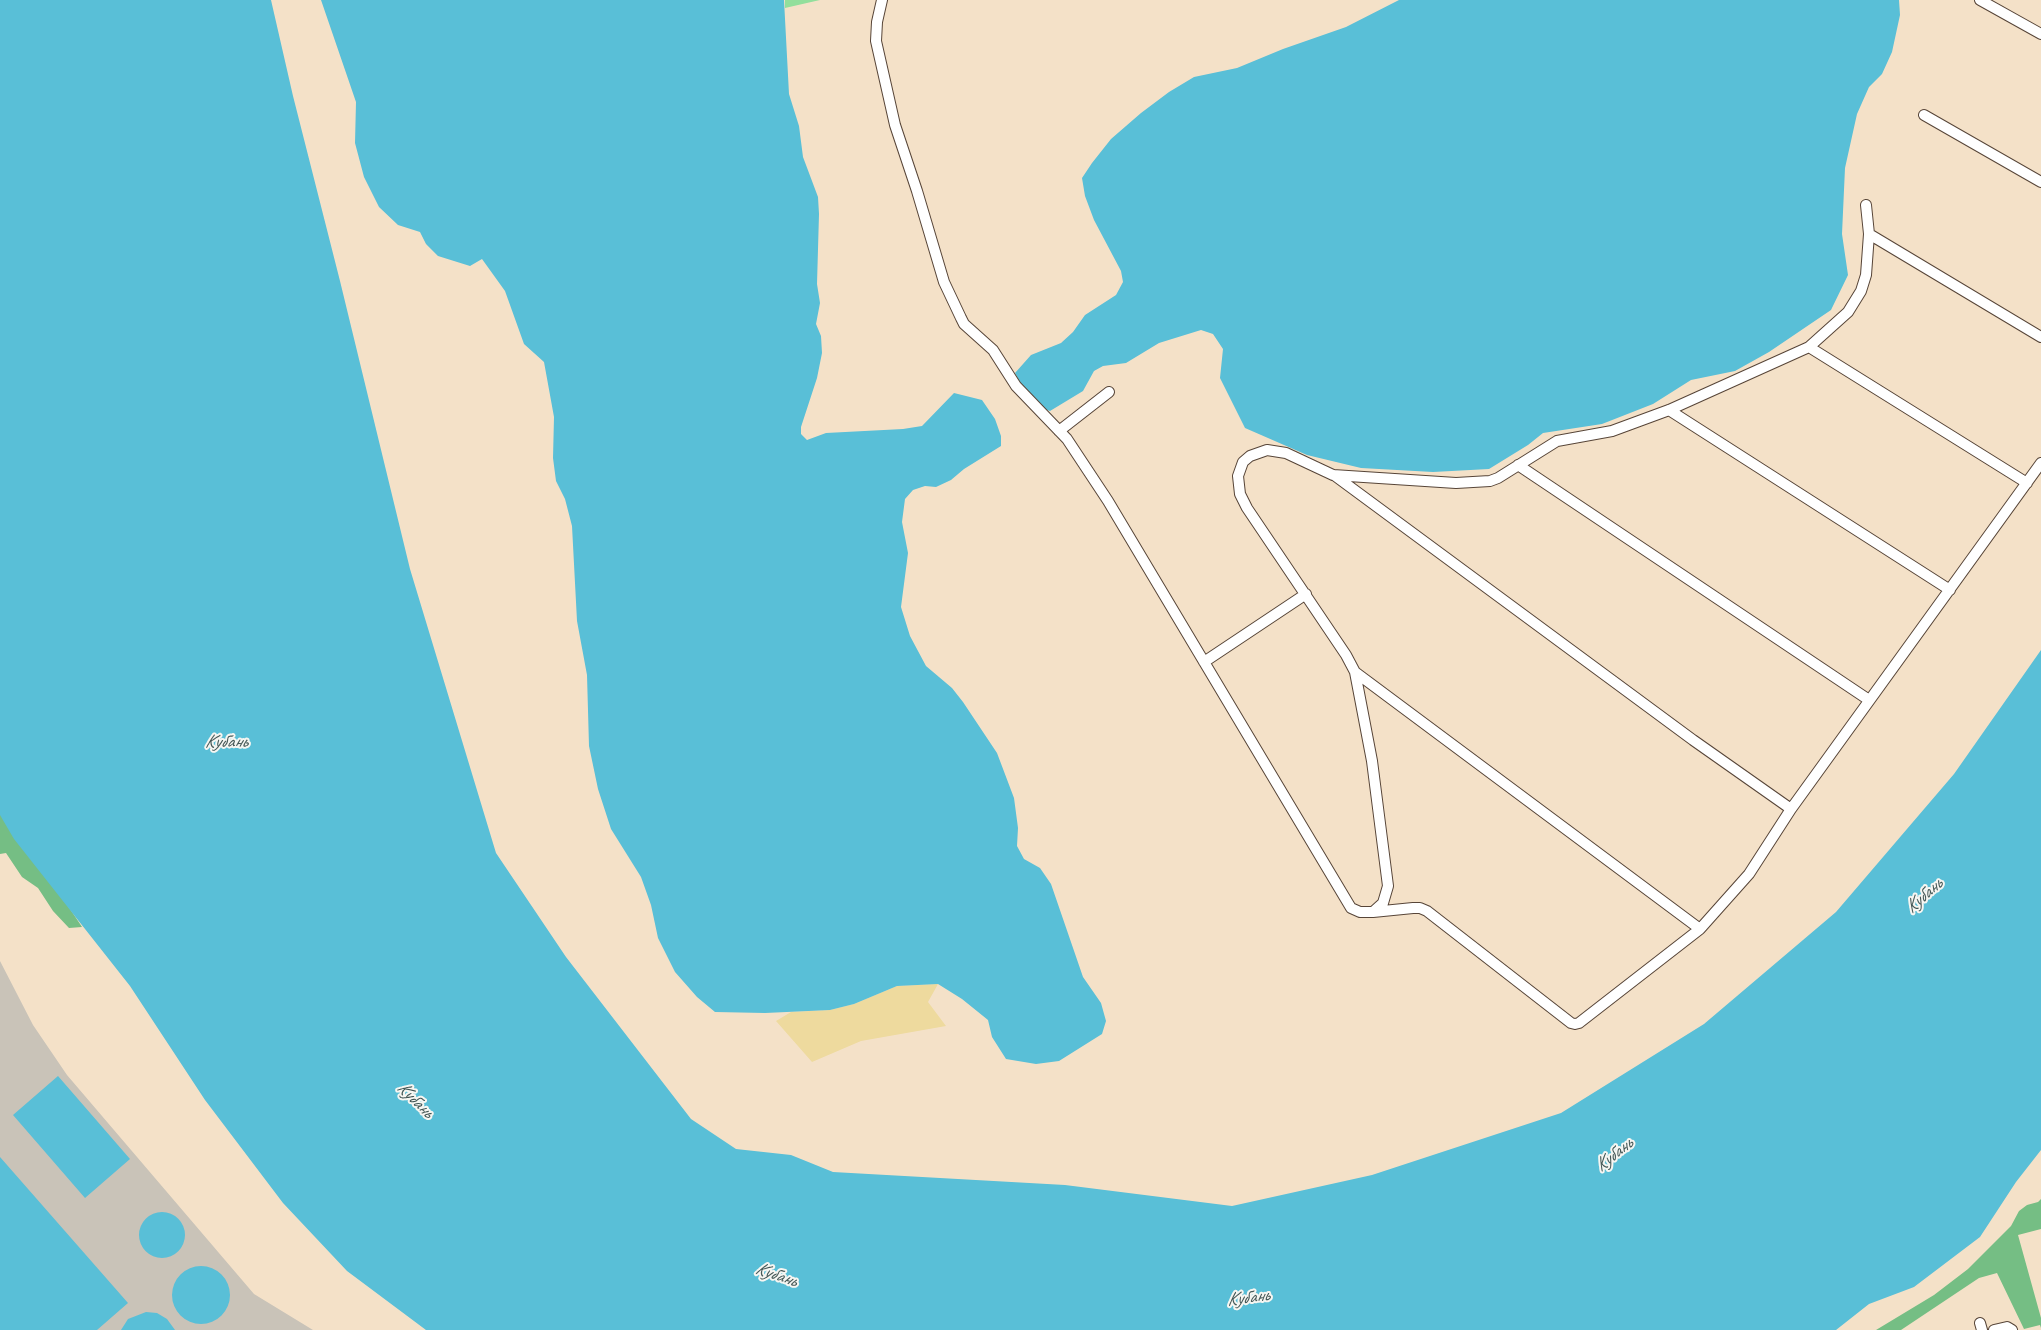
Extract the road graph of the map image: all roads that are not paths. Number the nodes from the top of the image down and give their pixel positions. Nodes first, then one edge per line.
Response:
1 (882, 0) edge
2 (1980, 0) edge
3 (2041, 34) edge
4 (1924, 115) dead end
5 (2041, 182) edge
6 (1866, 205) dead end
7 (1869, 234) junction
8 (2041, 337) edge
9 (1809, 347) junction
10 (1109, 392) dead end
11 (1669, 410) junction
12 (1059, 432) junction
13 (2041, 463) edge
14 (1518, 464) junction
15 (1333, 475) junction
16 (2027, 482) junction
17 (1950, 590) junction
18 (1306, 594) junction
19 (1204, 662) junction
20 (1356, 672) junction
21 (1869, 700) junction
22 (1791, 809) junction
23 (1373, 912) junction
24 (1700, 929) junction
25 (1994, 1330) edge
26 (2012, 1330) edge

1 - 12 street
2 - 3 street
4 - 5 street
6 - 7 street
7 - 8 street
7 - 9 street
9 - 11 street
9 - 16 street
10 - 12 street
11 - 14 street
11 - 17 street
12 - 19 street
13 - 16 street
14 - 15 street
14 - 21 street
15 - 18 street
15 - 22 street
16 - 17 street
17 - 21 street
18 - 19 street
18 - 20 street
19 - 23 street
20 - 23 street
20 - 24 street
21 - 22 street
22 - 24 street
23 - 24 street
25 - 26 street

